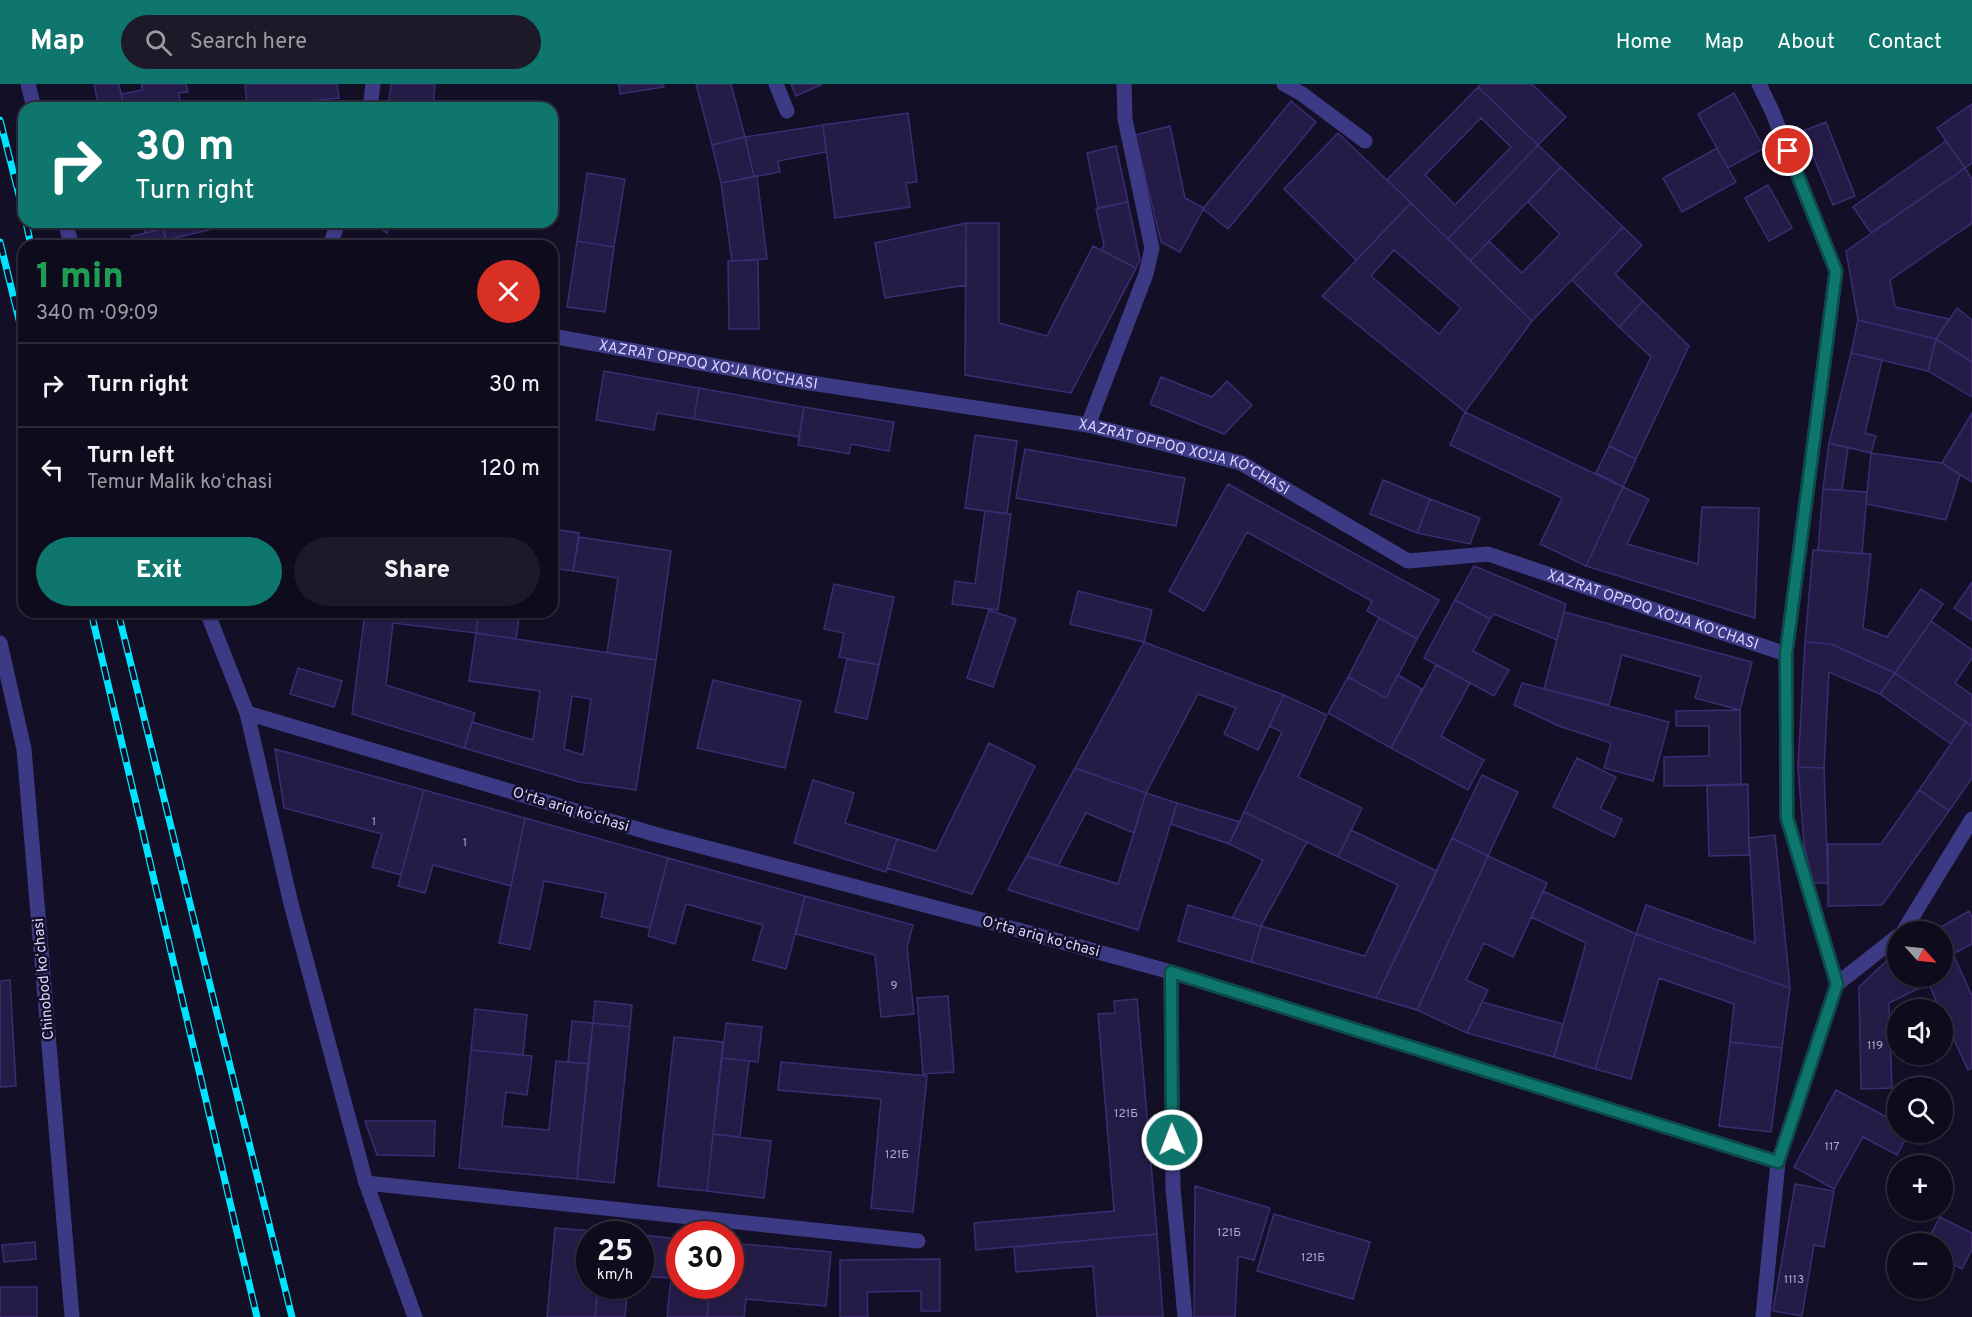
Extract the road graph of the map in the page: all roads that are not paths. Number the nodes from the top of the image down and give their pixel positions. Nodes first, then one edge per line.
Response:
1 (28, 84) edge
2 (373, 84) edge
3 (776, 84) edge
4 (1124, 84) edge
5 (1284, 84) edge
6 (1759, 84) edge
7 (32, 102) edge
8 (371, 102) edge
9 (787, 111) dead end
10 (1365, 141) dead end
11 (558, 337) edge
12 (1088, 425) junction
13 (209, 618) edge
14 (0, 643) edge
15 (1786, 654) junction
16 (7, 669) junction
17 (0, 685) edge
18 (247, 712) junction
19 (1972, 819) edge
20 (1910, 921) edge
21 (1887, 945) edge
22 (1171, 972) junction
23 (1837, 984) junction
24 (1778, 1162) junction
25 (366, 1183) junction
26 (918, 1241) dead end
27 (72, 1317) edge
28 (415, 1317) edge
29 (1185, 1317) edge
30 (1763, 1317) edge

1 - 7 street
2 - 8 street
3 - 9 street
4 - 12 street
5 - 10 street
6 - 15 street
11 - 12 street, XAZRAT OPPOQ XO‘JA KO‘CHASI
12 - 15 street, XAZRAT OPPOQ XO‘JA KO‘CHASI
13 - 18 street
14 - 16 street, Chinobod koʻchasi
15 - 23 street
16 - 17 street
16 - 27 street, Chinobod koʻchasi
18 - 22 street, Oʻrta ariq koʻchasi
18 - 25 street
19 - 20 street
21 - 23 street
22 - 24 street, Oʻrta ariq koʻchasi
22 - 29 street
23 - 24 street
24 - 30 street
25 - 26 street
25 - 28 street

